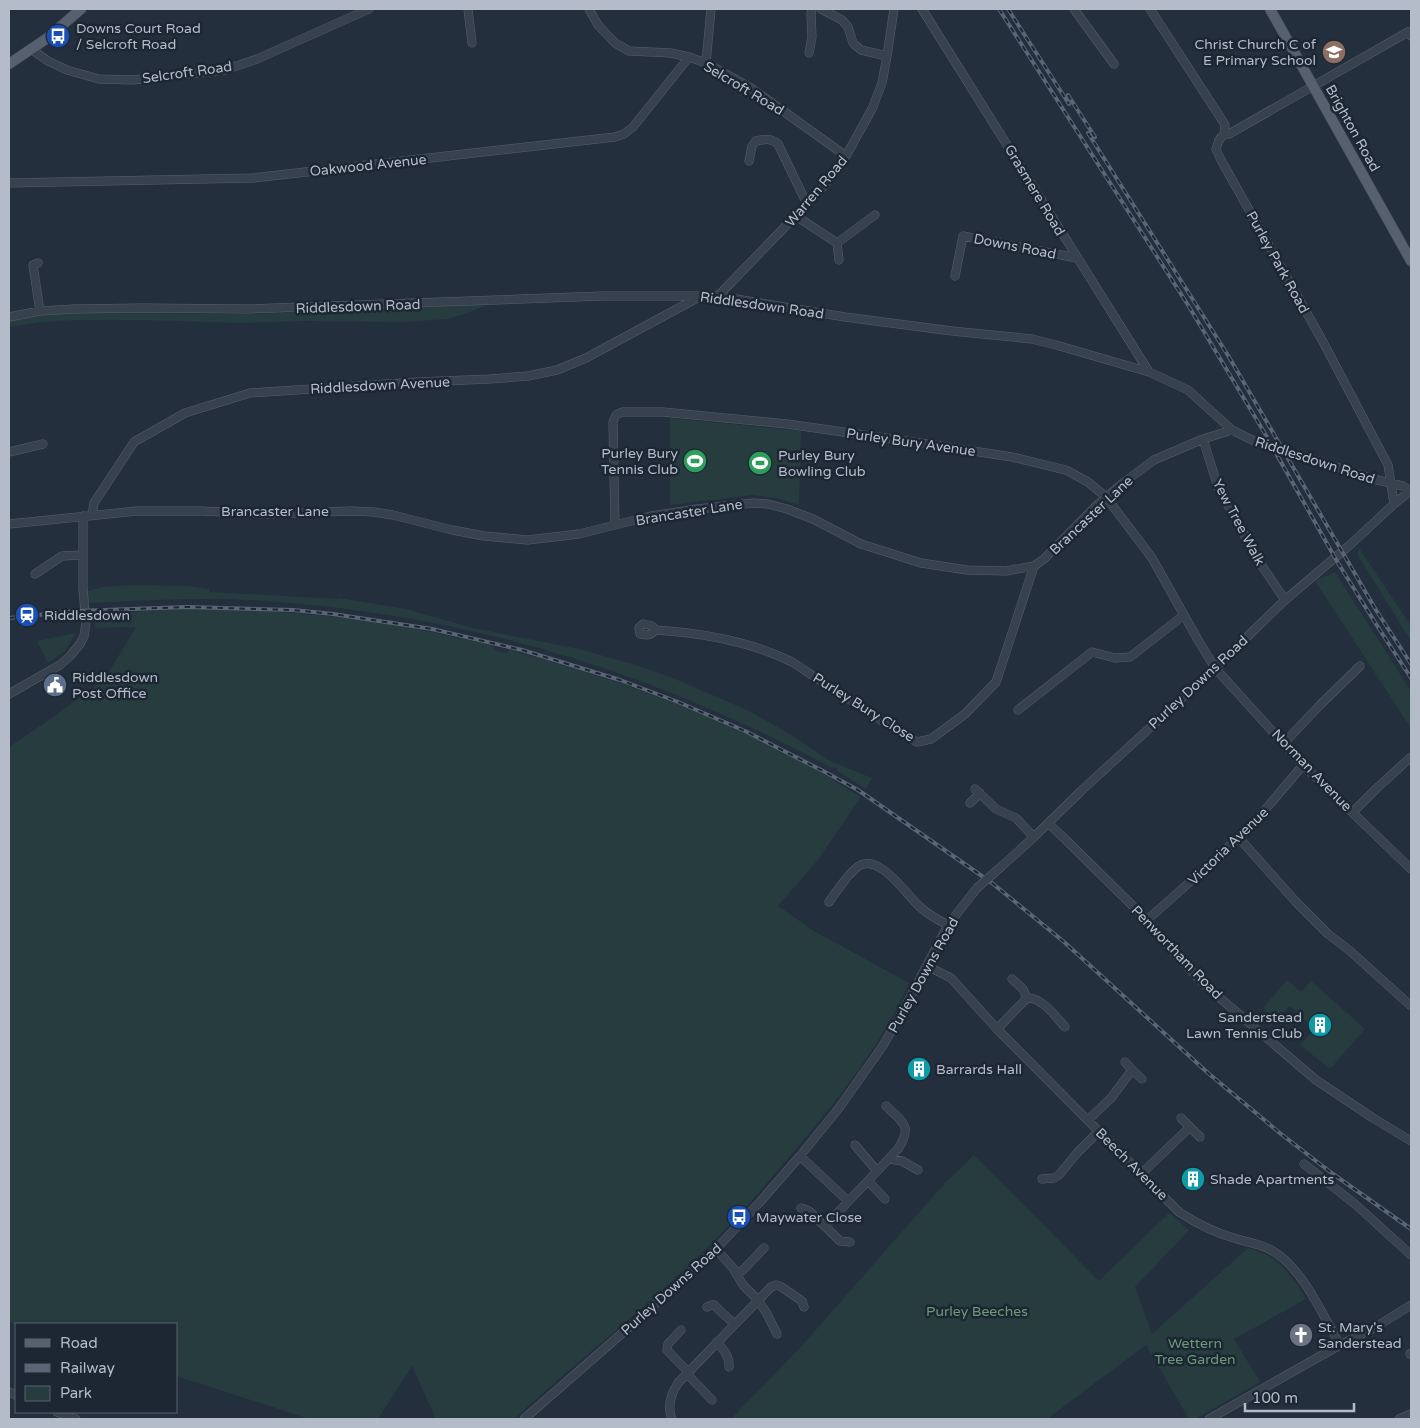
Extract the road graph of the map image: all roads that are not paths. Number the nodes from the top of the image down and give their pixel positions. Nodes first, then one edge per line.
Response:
1 (81, 9) edge
2 (369, 9) edge
3 (468, 9) edge
4 (589, 9) edge
5 (711, 9) edge
6 (812, 9) edge
7 (821, 9) edge
8 (894, 9) edge
9 (922, 9) edge
10 (1074, 9) edge
11 (1150, 9) edge
12 (1270, 9) edge
13 (1411, 36) edge
14 (472, 43) dead end
15 (32, 49) junction
16 (809, 53) dead end
17 (888, 56) junction
18 (690, 57) junction
19 (706, 63) junction
20 (9, 64) edge
21 (1114, 64) dead end
22 (1314, 85) junction
23 (1224, 134) junction
24 (846, 156) junction
25 (749, 161) dead end
26 (9, 183) edge
27 (807, 204) junction
28 (875, 215) dead end
29 (796, 216) junction
30 (837, 243) junction
31 (1077, 258) junction
32 (839, 260) dead end
33 (1411, 261) edge
34 (33, 265) dead end
35 (955, 276) dead end
36 (702, 295) junction
37 (718, 296) junction
38 (40, 311) junction
39 (9, 317) edge
40 (1149, 372) junction
41 (1232, 430) junction
42 (1203, 439) junction
43 (43, 444) dead end
44 (9, 452) edge
45 (1391, 483) junction
46 (1411, 490) edge
47 (1106, 497) junction
48 (1394, 504) junction
49 (92, 515) junction
50 (83, 516) junction
51 (9, 524) edge
52 (615, 525) junction
53 (82, 555) junction
54 (1034, 566) junction
55 (35, 574) dead end
56 (1285, 600) junction
57 (1184, 615) junction
58 (656, 630) dead end
59 (1360, 666) dead end
60 (1215, 668) junction
61 (9, 694) edge
62 (1018, 710) dead end
63 (1284, 743) junction
64 (1411, 757) edge
65 (1303, 765) junction
66 (970, 803) dead end
67 (1353, 812) junction
68 (1048, 823) junction
69 (1034, 837) junction
70 (1239, 838) junction
71 (1411, 869) edge
72 (841, 902) dead end
73 (1147, 920) junction
74 (948, 925) junction
75 (927, 966) junction
76 (1012, 979) dead end
77 (1028, 998) junction
78 (1411, 1006) edge
79 (1066, 1027) dead end
80 (997, 1028) junction
81 (1125, 1062) dead end
82 (1132, 1070) junction
83 (1142, 1079) dead end
84 (886, 1106) dead end
85 (1180, 1118) dead end
86 (1088, 1120) junction
87 (1190, 1127) junction
88 (1099, 1131) junction
89 (1200, 1137) dead end
90 (1411, 1141) edge
91 (855, 1145) dead end
92 (800, 1156) junction
93 (889, 1159) junction
94 (1304, 1164) dead end
95 (918, 1170) dead end
96 (877, 1171) junction
97 (1141, 1174) junction
98 (1042, 1179) dead end
99 (868, 1181) junction
100 (885, 1199) dead end
101 (848, 1201) junction
102 (801, 1208) dead end
103 (825, 1226) junction
104 (850, 1242) dead end
105 (764, 1248) dead end
106 (716, 1249) junction
107 (1411, 1255) edge
108 (736, 1274) junction
109 (758, 1300) junction
110 (1411, 1305) edge
111 (707, 1307) dead end
112 (804, 1307) dead end
113 (734, 1324) junction
114 (682, 1330) dead end
115 (777, 1334) dead end
116 (718, 1342) junction
117 (1340, 1345) junction
118 (730, 1367) dead end
119 (688, 1373) junction
120 (712, 1400) dead end
121 (1222, 1411) junction
122 (532, 1412) junction
123 (60, 1413) edge
124 (76, 1419) edge
125 (524, 1419) edge
126 (539, 1419) edge
127 (672, 1419) edge
128 (1209, 1419) edge
129 (1227, 1419) edge

1 - 15 main road
2 - 15 street, Selcroft Road
3 - 14 street
4 - 18 street, Selcroft Road
5 - 19 street
6 - 16 street
7 - 17 street
8 - 17 street, Warren Road
9 - 31 street, Grasmere Road
10 - 21 street
11 - 23 street
12 - 22 main road, Brighton Road
13 - 22 street
15 - 20 main road
17 - 24 street, Warren Road
18 - 19 street, Selcroft Road
18 - 26 street, Oakwood Avenue
19 - 24 street, Selcroft Road
22 - 23 street
22 - 33 main road, Brighton Road
23 - 45 street, Purley Park Road
24 - 27 street, Warren Road
25 - 27 street
27 - 29 street, Warren Road
28 - 30 street
29 - 30 street
29 - 37 street, Warren Road
30 - 32 street
31 - 35 street, Downs Road
31 - 40 street, Grasmere Road
34 - 38 street
36 - 37 street, Riddlesdown Road
36 - 38 street, Riddlesdown Road
36 - 49 street, Riddlesdown Avenue
37 - 40 street, Riddlesdown Road
38 - 39 street, Riddlesdown Road
40 - 41 street, Riddlesdown Road
41 - 42 street, Brancaster Lane
41 - 45 street, Riddlesdown Road
42 - 47 street, Brancaster Lane
42 - 56 street, Yew Tree Walk
43 - 44 street
45 - 46 street, Riddlesdown Road
45 - 48 street, Riddlesdown Road
46 - 48 street, Purley Downs Road
47 - 52 street, Purley Bury Avenue
47 - 54 street, Brancaster Lane
47 - 57 street, Purley Bury Avenue
48 - 56 street, Purley Downs Road
49 - 50 street, Brancaster Lane
49 - 52 street, Brancaster Lane
50 - 51 street, Brancaster Lane
50 - 53 street
52 - 54 street, Brancaster Lane
53 - 55 street
53 - 61 street
54 - 58 street, Purley Bury Close
56 - 60 street, Purley Downs Road
57 - 60 street, Purley Bury Avenue
57 - 62 street
59 - 63 street
60 - 63 street, Norman Avenue
60 - 68 street, Purley Downs Road
63 - 65 street, Norman Avenue
64 - 67 street
65 - 67 street, Norman Avenue
65 - 70 street, Victoria Avenue
66 - 69 street
67 - 71 street, Norman Avenue
68 - 69 street, Purley Downs Road
68 - 73 street, Penwortham Road
69 - 74 street, Purley Downs Road, bridge
70 - 73 street, Victoria Avenue
70 - 78 street
72 - 74 street
73 - 90 street, Penwortham Road
74 - 75 street, Purley Downs Road
75 - 80 street, Beech Avenue
75 - 92 street, Purley Downs Road
76 - 77 street
77 - 79 street
77 - 80 street
80 - 86 street, Beech Avenue
81 - 82 street
82 - 83 street
82 - 86 street
84 - 93 street
85 - 87 street
86 - 88 street, Beech Avenue
87 - 89 street
87 - 97 street
88 - 97 street, Beech Avenue
88 - 98 street
91 - 96 street
92 - 101 street
92 - 106 street, Purley Downs Road
93 - 95 street
93 - 96 street
94 - 107 street
96 - 99 street
97 - 117 street, Beech Avenue
99 - 100 street
99 - 101 street
101 - 103 street
102 - 103 street
103 - 104 street
105 - 108 street
106 - 108 street
106 - 122 street, Purley Downs Road
108 - 109 street
109 - 112 street
109 - 113 street
109 - 115 street
110 - 117 street
111 - 113 street
113 - 116 street
114 - 119 street
116 - 118 street
116 - 119 street
117 - 121 street
119 - 120 street
119 - 127 street
121 - 128 street
121 - 129 street
122 - 125 street, Purley Downs Road
122 - 126 street
123 - 124 street

